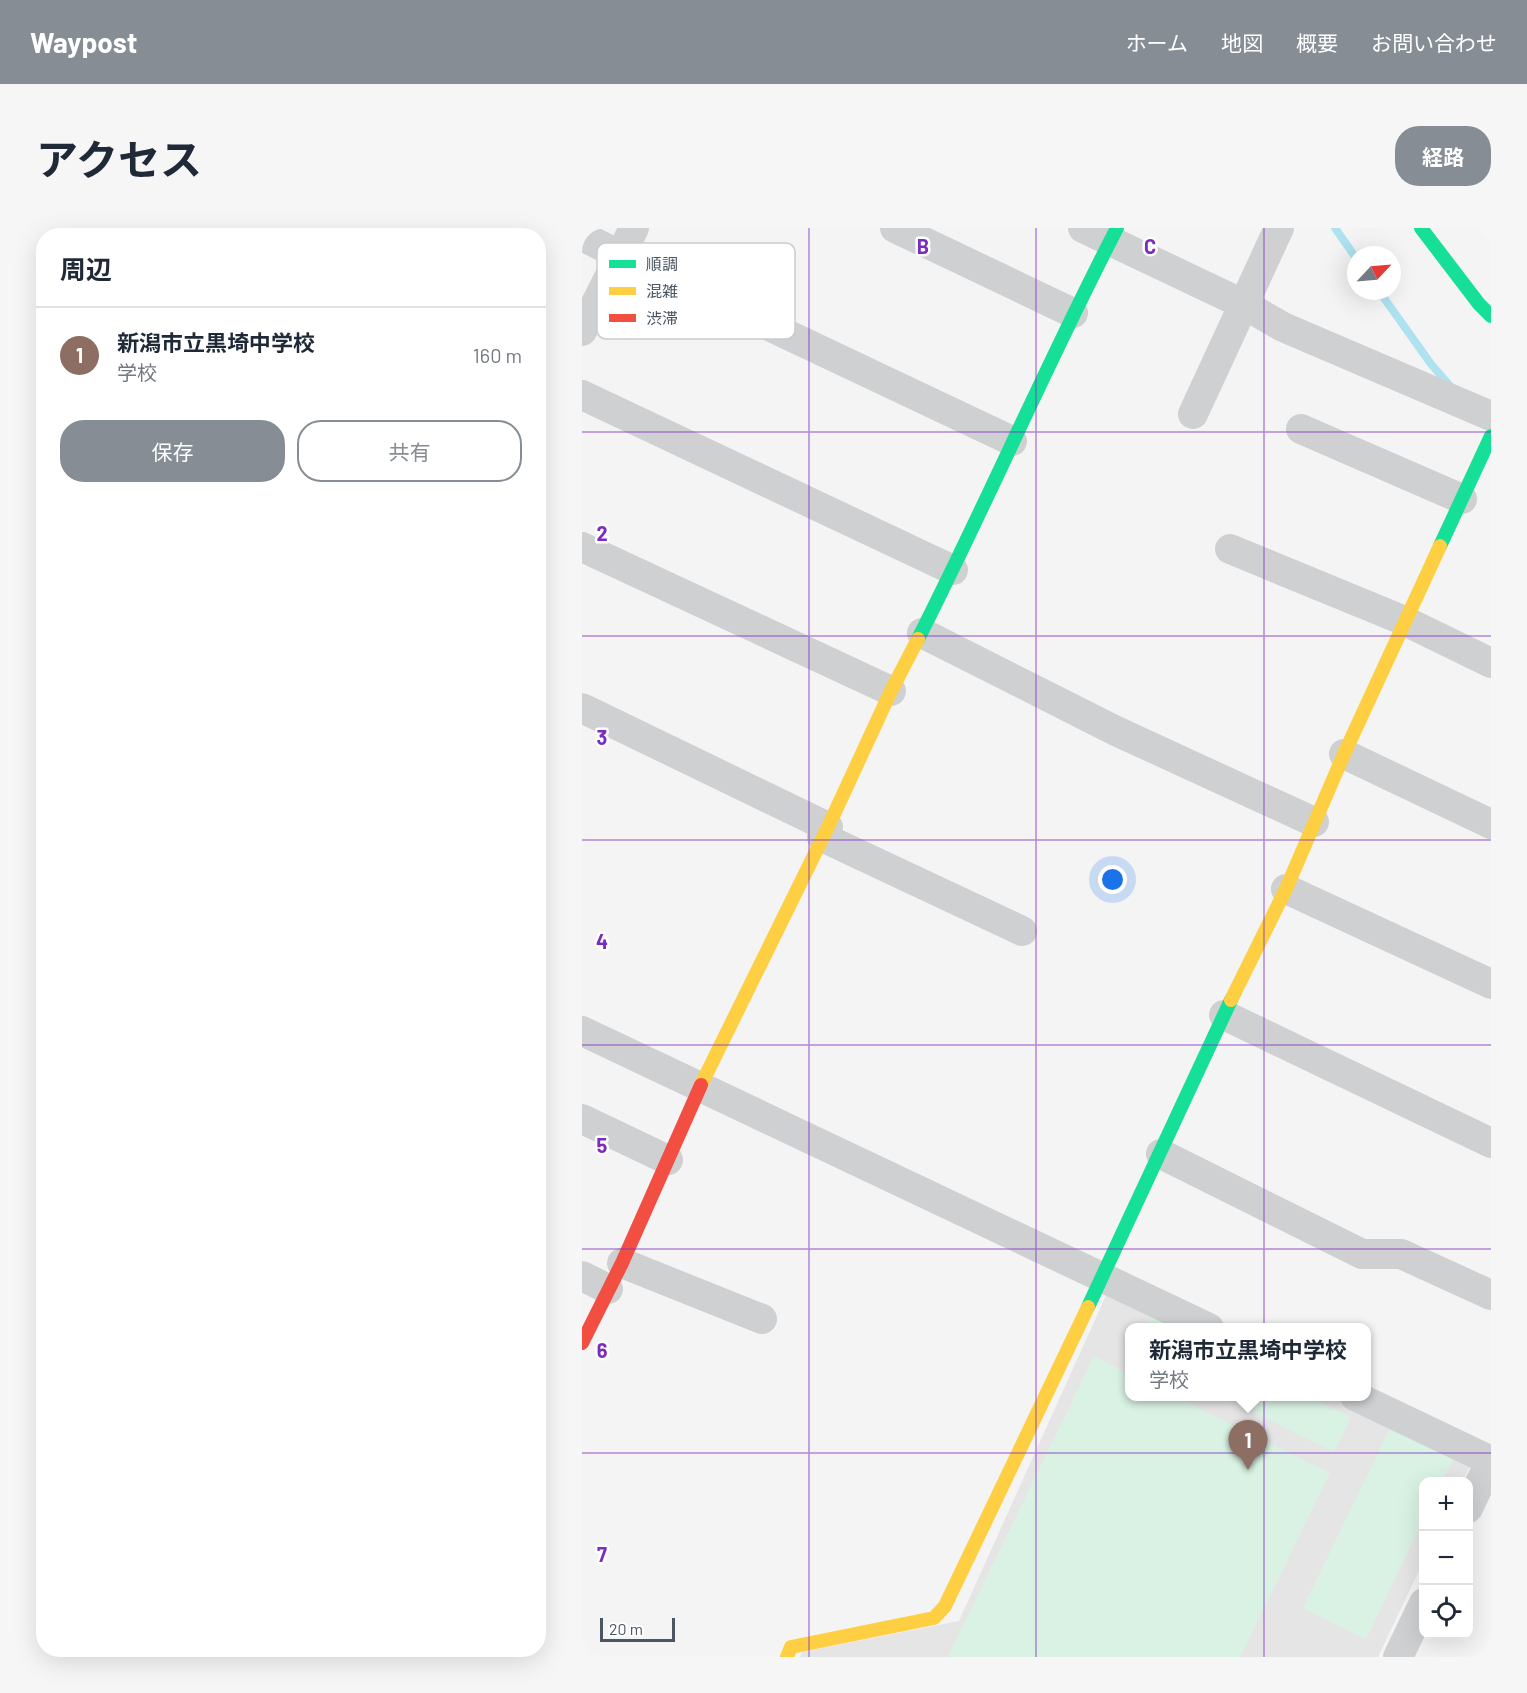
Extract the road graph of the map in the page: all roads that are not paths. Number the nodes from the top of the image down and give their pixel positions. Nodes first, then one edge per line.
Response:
1 (634, 228) edge
2 (895, 228) edge
3 (1083, 228) edge
4 (1279, 228) edge
5 (1421, 228) edge
6 (1114, 235) edge
7 (582, 236) edge
8 (627, 243) edge
9 (597, 244) edge
10 (597, 302) edge
11 (1245, 306) junction
12 (1073, 313) junction
13 (1491, 316) edge
14 (582, 331) edge
15 (795, 338) edge
16 (582, 395) edge
17 (1194, 414) dead end
18 (1491, 416) edge
19 (1301, 429) dead end
20 (1491, 436) edge
21 (1012, 441) junction
22 (1462, 499) junction
23 (582, 547) edge
24 (1230, 549) dead end
25 (953, 570) junction
26 (1405, 621) junction
27 (922, 633) junction
28 (1491, 663) edge
29 (891, 691) junction
30 (582, 708) edge
31 (1344, 754) junction
32 (1314, 822) junction
33 (1491, 824) edge
34 (825, 832) junction
35 (1286, 888) junction
36 (1022, 931) dead end
37 (1491, 984) edge
38 (1224, 1015) junction
39 (582, 1031) edge
40 (700, 1087) junction
41 (582, 1119) edge
42 (1491, 1143) edge
43 (1161, 1154) junction
44 (668, 1160) junction
45 (622, 1263) junction
46 (1102, 1277) junction
47 (595, 1282) edge
48 (1491, 1295) edge
49 (762, 1319) dead end
50 (1199, 1323) edge
51 (582, 1343) edge
52 (1365, 1401) edge
53 (1491, 1461) edge
54 (1473, 1498) edge
55 (1419, 1613) edge
56 (787, 1657) edge
57 (1398, 1657) edge

1 - 8 street
2 - 12 street
3 - 6 street
4 - 11 street
5 - 13 street
6 - 11 street
6 - 12 street
7 - 9 street
10 - 14 street
11 - 17 street
11 - 18 street
12 - 21 street
15 - 21 street
16 - 25 street
19 - 22 street
20 - 22 street
21 - 25 street
22 - 26 street
23 - 29 street
24 - 26 street
25 - 27 street
26 - 28 street
26 - 31 street
27 - 29 street
27 - 32 street
29 - 34 street
30 - 34 street
31 - 32 street
31 - 33 street
32 - 35 street
34 - 36 street
34 - 40 street
35 - 37 street
35 - 38 street
38 - 42 street
38 - 43 street
39 - 40 street
40 - 44 street
40 - 46 street
41 - 44 street
43 - 46 street
43 - 48 street
44 - 45 street
45 - 47 street
45 - 49 street
46 - 50 street
46 - 56 street
47 - 51 street
52 - 53 street
53 - 54 street
55 - 57 street

